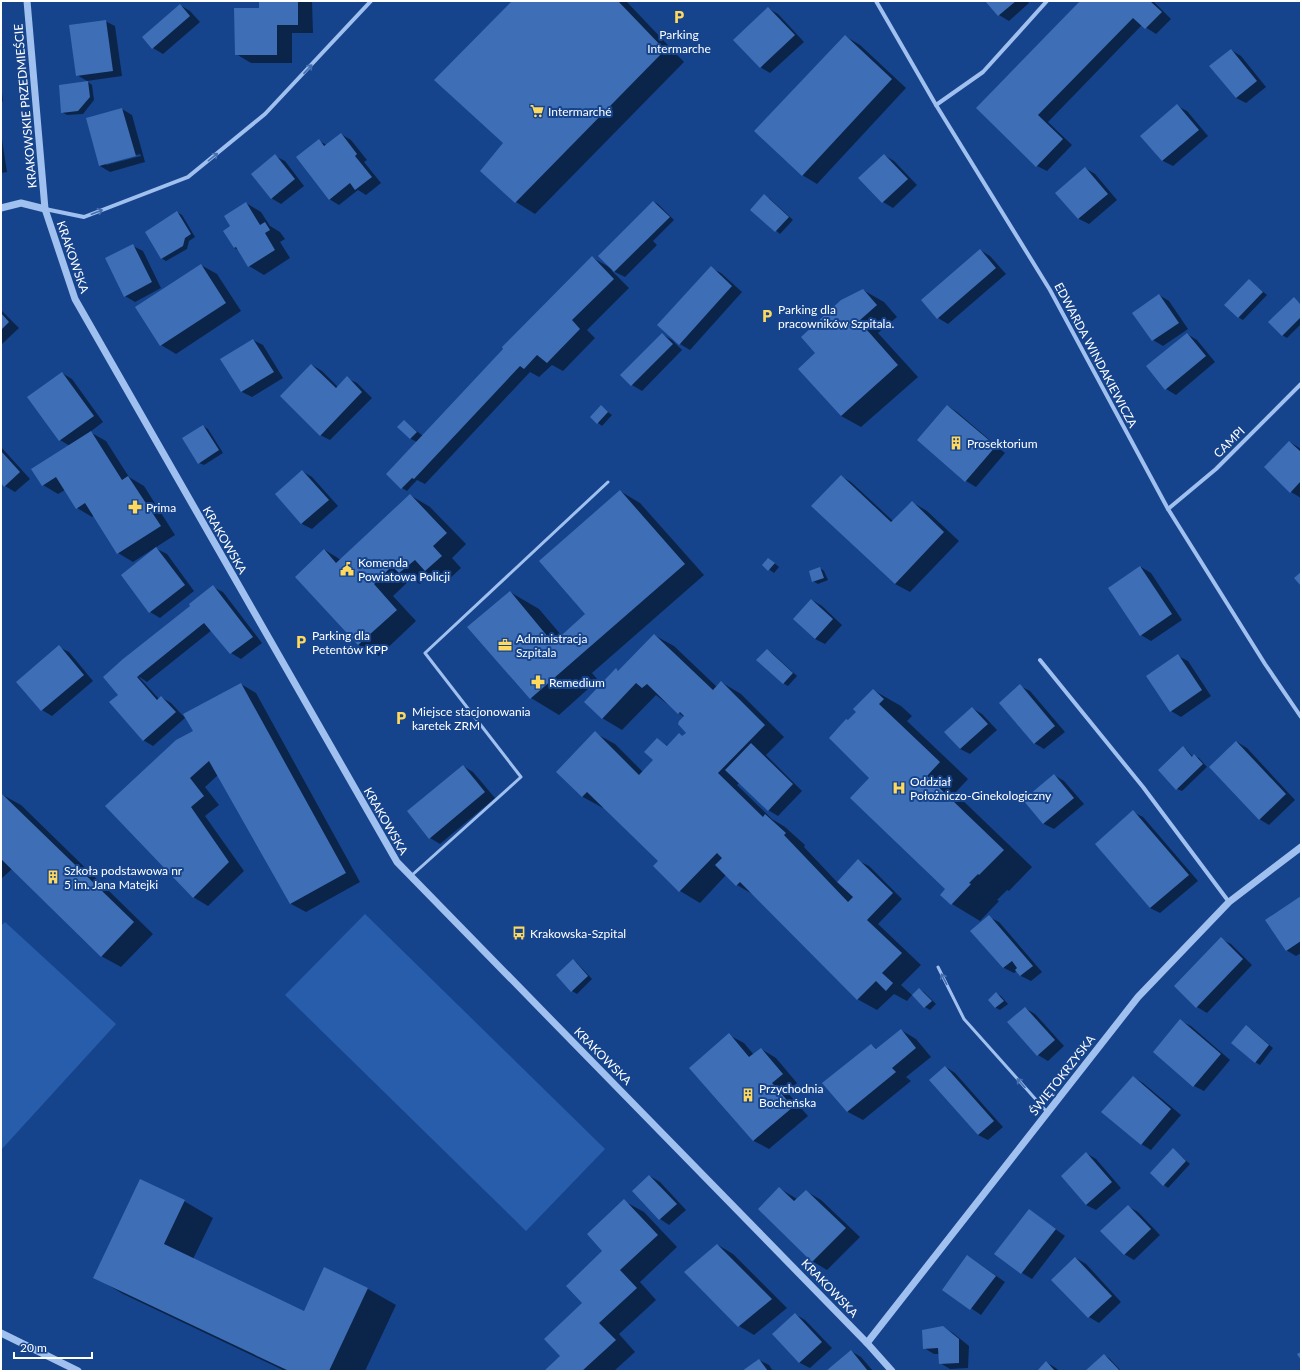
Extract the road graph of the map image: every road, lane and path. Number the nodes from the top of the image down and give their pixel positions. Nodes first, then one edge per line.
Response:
1 (27, 1) edge
2 (372, 1) edge
3 (876, 1) edge
4 (1047, 1) edge
5 (936, 105) junction
6 (1, 208) edge
7 (46, 209) junction
8 (1301, 384) edge
9 (608, 482) dead end
10 (1168, 509) junction
11 (1040, 660) dead end
12 (1301, 717) edge
13 (1301, 846) edge
14 (411, 876) junction
15 (1229, 902) junction
16 (938, 967) dead end
17 (1047, 1112) junction
18 (1, 1333) edge
19 (867, 1342) junction
20 (78, 1371) edge
21 (892, 1371) edge

1 - 7 street, KRAKOWSKIE PRZEDMIEŚCIE
7 -> 2 street
3 - 5 street, EDWARDA WINDAKIEWICZA
4 - 5 street
5 - 10 street, EDWARDA WINDAKIEWICZA
6 - 7 street
7 - 14 street, KRAKOWSKA
8 - 10 street, CAMPI
9 - 14 lane
10 - 12 street, EDWARDA WINDAKIEWICZA
11 - 15 street
13 - 15 street, ŚWIĘTOKRZYSKA
14 - 19 street, KRAKOWSKA
15 - 17 street, ŚWIĘTOKRZYSKA
17 -> 16 lane
17 - 19 street, ŚWIĘTOKRZYSKA
18 - 20 street
19 - 21 street, KRAKOWSKA

